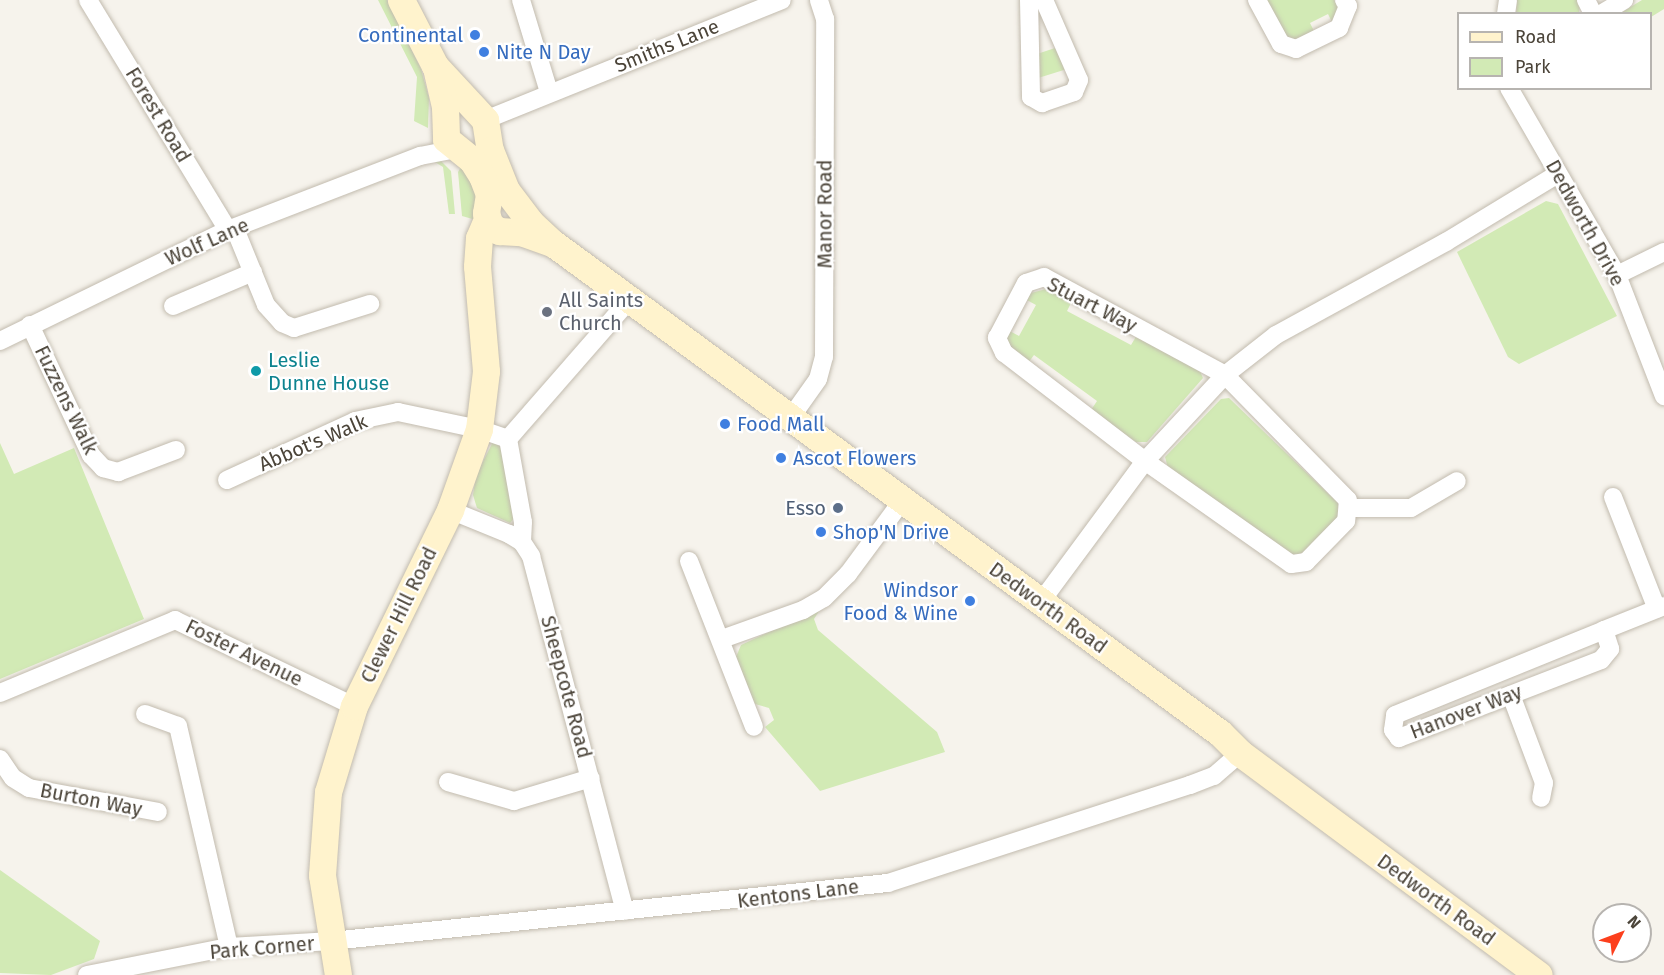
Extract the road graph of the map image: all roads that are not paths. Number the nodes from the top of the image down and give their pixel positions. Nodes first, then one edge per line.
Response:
1 (88, 0) edge
2 (401, 0) edge
3 (521, 0) edge
4 (782, 0) edge
5 (819, 0) edge
6 (1029, 0) edge
7 (1044, 0) edge
8 (1257, 0) edge
9 (1344, 0) edge
10 (1624, 0) edge
11 (1604, 12) edge
12 (435, 66) junction
13 (1510, 90) edge
14 (549, 92) junction
15 (481, 123) junction
16 (452, 139) junction
17 (1558, 174) junction
18 (505, 216) junction
19 (232, 230) junction
20 (1664, 252) edge
21 (253, 272) junction
22 (1617, 274) junction
23 (630, 299) junction
24 (370, 304) dead end
25 (173, 306) dead end
26 (30, 325) junction
27 (0, 341) edge
28 (1225, 375) junction
29 (1664, 396) edge
30 (789, 420) junction
31 (479, 429) junction
32 (508, 439) junction
33 (176, 450) dead end
34 (1145, 461) junction
35 (227, 480) dead end
36 (1457, 481) dead end
37 (1613, 497) dead end
38 (902, 501) junction
39 (1350, 508) junction
40 (450, 510) junction
41 (522, 542) junction
42 (689, 561) dead end
43 (1040, 603) junction
44 (1661, 607) edge
45 (1604, 630) junction
46 (722, 639) junction
47 (0, 693) edge
48 (1511, 695) junction
49 (354, 706) junction
50 (145, 714) dead end
51 (754, 728) dead end
52 (1240, 753) junction
53 (0, 759) edge
54 (591, 778) junction
55 (448, 782) dead end
56 (1541, 798) dead end
57 (158, 812) dead end
58 (624, 911) junction
59 (332, 941) junction
60 (229, 947) junction
61 (165, 968) edge
62 (87, 975) edge
63 (338, 975) edge
64 (1539, 975) edge

1 - 19 street, Forest Road
2 - 12 main road, Dedworth Road
3 - 14 street
4 - 14 street, Smiths Lane
5 - 30 street, Manor Road
6 - 7 street
8 - 9 street
10 - 11 street
12 - 15 main road, Dedworth Road
12 - 16 main road, Dedworth Road
13 - 17 street, Dedworth Drive
14 - 15 street, Smiths Lane
15 - 16 main road
15 - 16 main road
15 - 18 main road, Dedworth Road
16 - 18 main road, Dedworth Road
16 - 19 street, Wolf Lane
17 - 22 street, Dedworth Drive
17 - 28 street
18 - 23 main road, Dedworth Road
18 - 31 main road, Clewer Hill Road
19 - 21 street, Forest Road
19 - 26 street, Wolf Lane
20 - 22 street
21 - 24 street, Forest Road
21 - 25 street
22 - 29 street, Dedworth Drive
23 - 30 main road, Dedworth Road
23 - 32 street
26 - 27 street, Wolf Lane
26 - 33 street, Fuzzens Walk
28 - 34 street
28 - 34 street, Stuart Way
28 - 39 street
30 - 38 main road, Dedworth Road
31 - 32 street, Abbot's Walk
31 - 35 street, Abbot's Walk
31 - 40 main road, Clewer Hill Road
32 - 41 street
34 - 39 street
34 - 43 street
36 - 39 street
37 - 44 street
38 - 43 main road, Dedworth Road
38 - 46 street
40 - 41 street
40 - 49 main road, Clewer Hill Road
41 - 54 street, Sheepcote Road
42 - 46 street
43 - 52 main road, Dedworth Road
44 - 45 street, Hanover Way
45 - 48 street, Hanover Way
45 - 48 street, Hanover Way
46 - 51 street
47 - 49 street, Foster Avenue
48 - 56 street
49 - 59 main road, Clewer Hill Road
50 - 60 street
52 - 58 street, Kentons Lane
52 - 64 main road, Dedworth Road
53 - 57 street, Burton Way
54 - 55 street
54 - 58 street, Sheepcote Road
58 - 59 street, Kentons Lane
59 - 60 street, Park Corner
59 - 63 main road, Clewer Hill Road
60 - 61 street, Park Corner
61 - 62 street, Park Corner

